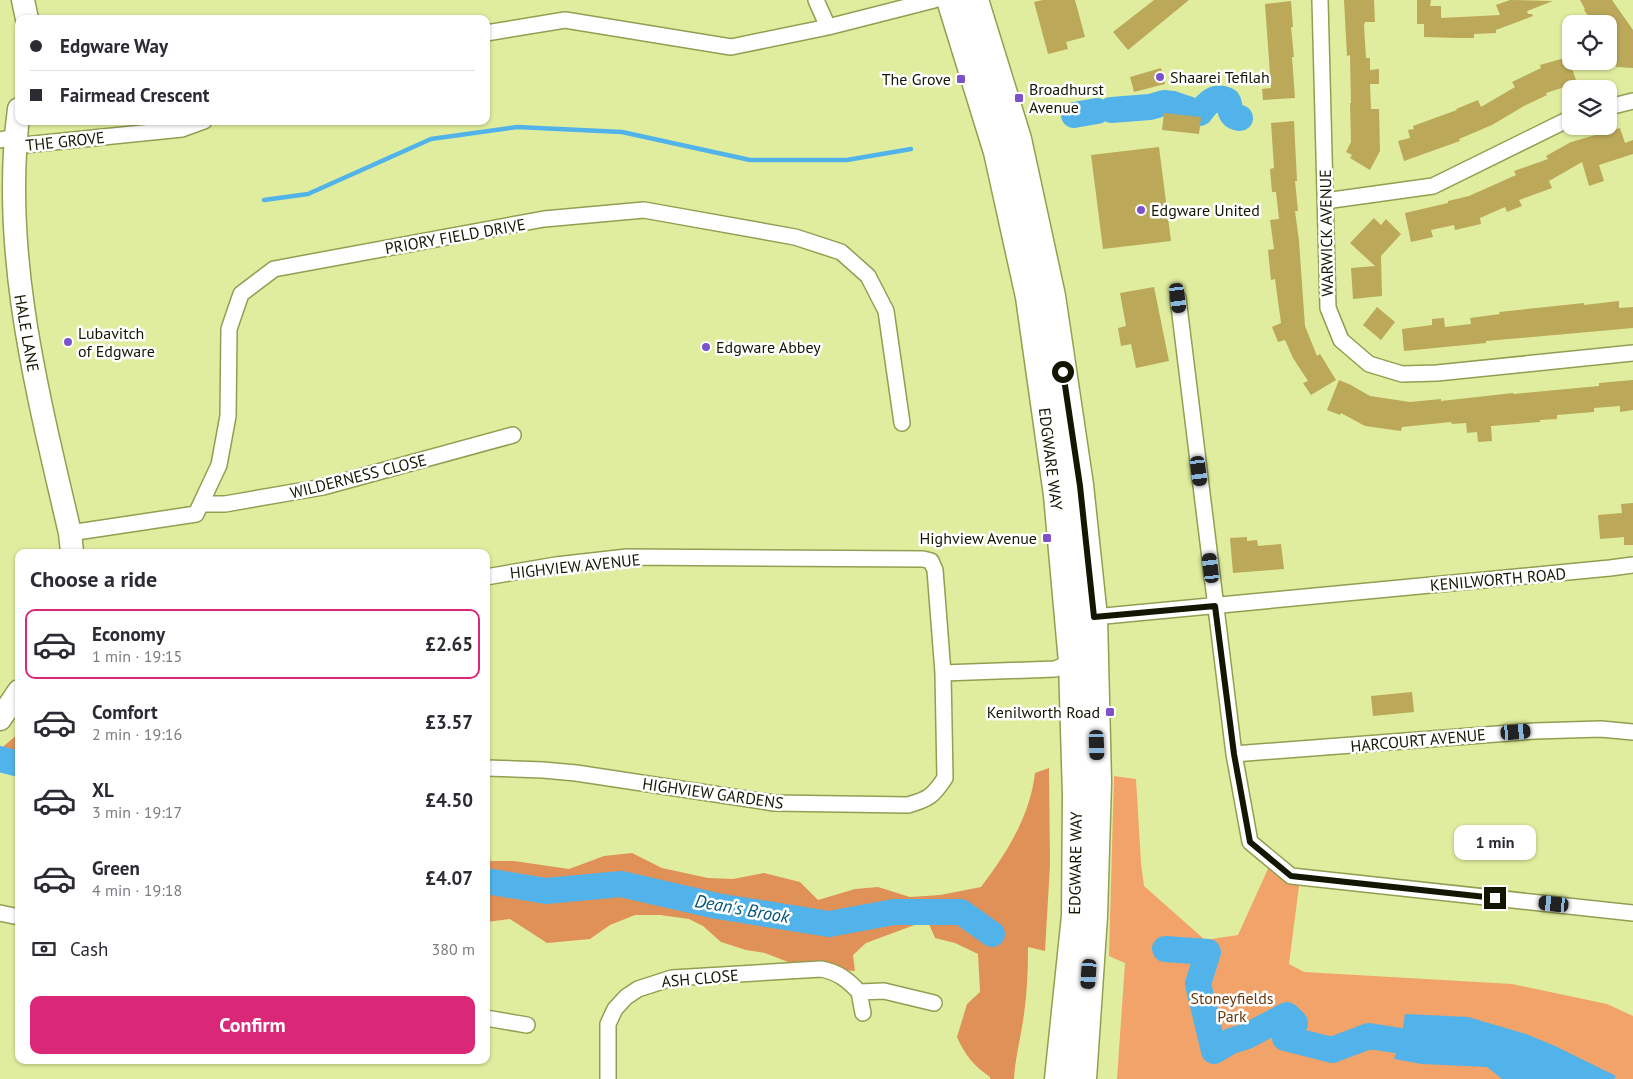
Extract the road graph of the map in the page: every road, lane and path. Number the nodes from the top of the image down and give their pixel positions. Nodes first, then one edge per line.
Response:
1 (24, 0) edge
2 (816, 0) edge
3 (934, 0) edge
4 (950, 0) edge
5 (976, 0) edge
6 (1320, 0) edge
7 (26, 15) edge
8 (828, 27) junction
9 (490, 32) edge
10 (1633, 101) edge
11 (1617, 105) edge
12 (1562, 122) edge
13 (15, 123) edge
14 (193, 125) edge
15 (10, 141) edge
16 (1326, 201) junction
17 (1178, 298) dead end
18 (1633, 353) edge
19 (902, 423) dead end
20 (513, 435) dead end
21 (201, 504) junction
22 (71, 543) edge
23 (1633, 565) edge
24 (490, 576) edge
25 (1215, 606) junction
26 (1094, 617) junction
27 (1072, 662) junction
28 (943, 673) junction
29 (15, 699) edge
30 (0, 719) edge
31 (1633, 732) edge
32 (1234, 754) junction
33 (490, 768) edge
34 (0, 913) edge
35 (1633, 913) edge
36 (15, 916) edge
37 (859, 992) junction
38 (934, 1003) dead end
39 (863, 1013) dead end
40 (490, 1019) edge
41 (527, 1025) dead end
42 (608, 1079) edge
43 (1058, 1079) edge
44 (1082, 1079) edge

1 - 7 main road
2 - 8 street
3 - 8 street
4 - 27 highway, EDGWARE WAY
5 - 26 highway, EDGWARE WAY
6 - 16 street, WARWICK AVENUE
8 - 9 street
10 - 11 street
12 - 16 street
13 - 15 main road, HALE LANE
14 - 15 street, THE GROVE
15 - 22 main road, HALE LANE
16 - 18 street, WARWICK AVENUE
17 - 25 street
19 - 21 street, PRIORY FIELD DRIVE
20 - 21 street, WILDERNESS CLOSE
21 - 22 street
23 - 25 street, KENILWORTH ROAD
24 - 28 street, HIGHVIEW AVENUE
25 - 26 street, KENILWORTH ROAD
25 - 32 street
26 - 44 highway, EDGWARE WAY
27 - 28 street
27 - 43 highway, EDGWARE WAY
28 - 33 street, HIGHVIEW GARDENS
29 - 30 main road
31 - 32 street, HARCOURT AVENUE
32 - 35 street
34 - 36 street
37 - 38 street
37 - 39 street
37 - 42 street, ASH CLOSE
40 - 41 street

